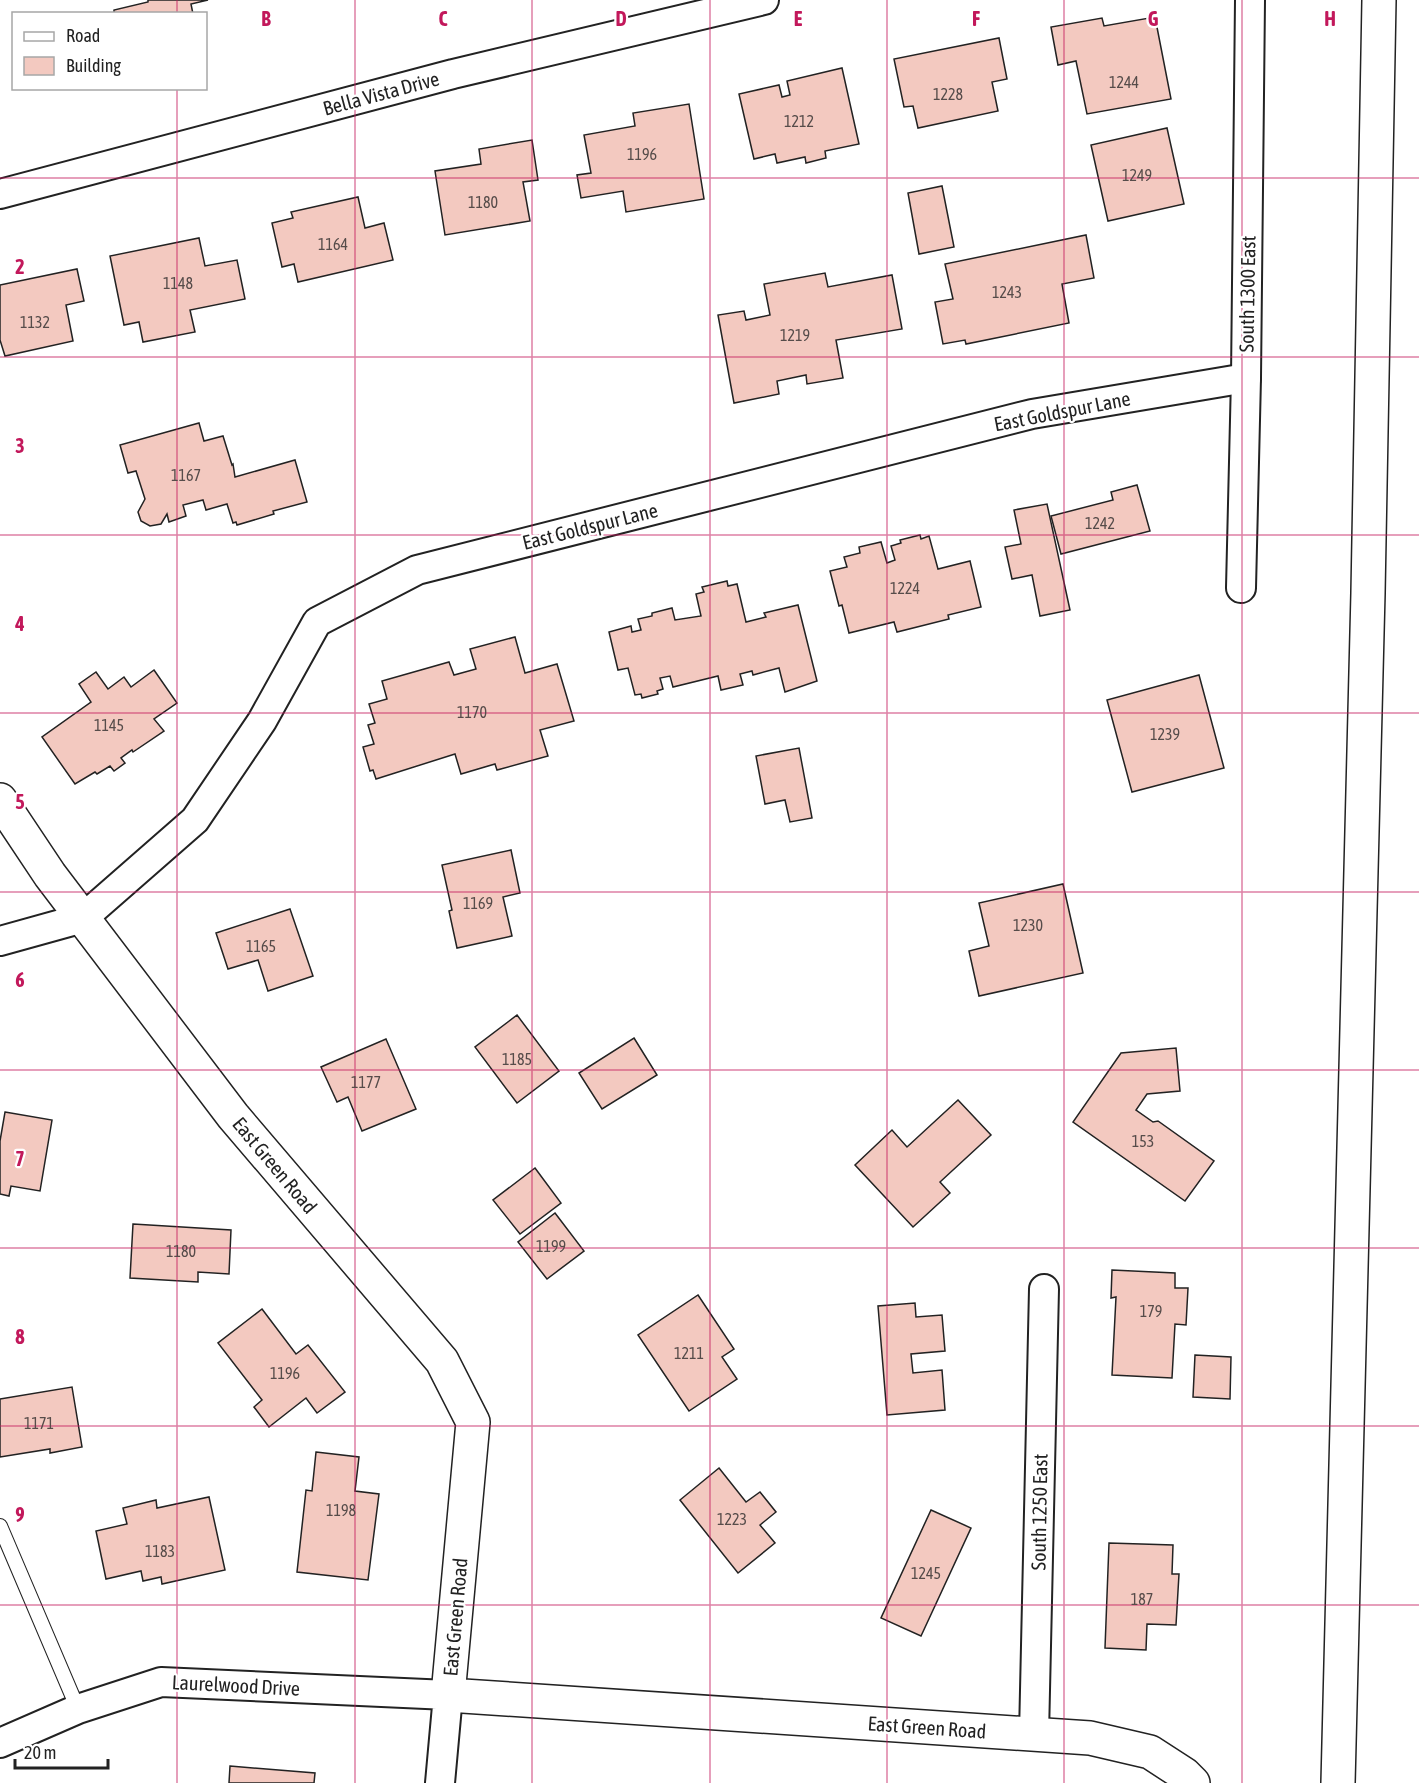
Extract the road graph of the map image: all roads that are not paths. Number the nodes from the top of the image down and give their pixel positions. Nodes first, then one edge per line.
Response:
1 (764, 0) edge
2 (1250, 0) edge
3 (1379, 0) edge
4 (0, 194) edge
5 (1246, 378) junction
6 (1241, 588) dead end
7 (0, 800) edge
8 (83, 918) junction
9 (0, 941) edge
10 (1044, 1289) dead end
11 (0, 1526) edge
12 (448, 1695) junction
13 (78, 1709) junction
14 (1034, 1735) junction
15 (0, 1743) edge
16 (440, 1783) edge
17 (1192, 1783) edge
18 (1338, 1783) edge

1 - 4 street, Bella Vista Drive
2 - 5 street, South 1300 East
3 - 18 main road
5 - 6 street, South 1300 East
5 - 8 street, East Goldspur Lane
7 - 8 main road, East Green Road
8 - 9 street
8 - 12 main road, East Green Road
10 - 14 street, South 1250 East
11 - 13 lane
12 - 13 street, Laurelwood Drive
12 - 14 main road, East Green Road
12 - 16 street
13 - 15 street, Laurelwood Drive
14 - 17 main road, East Green Road

